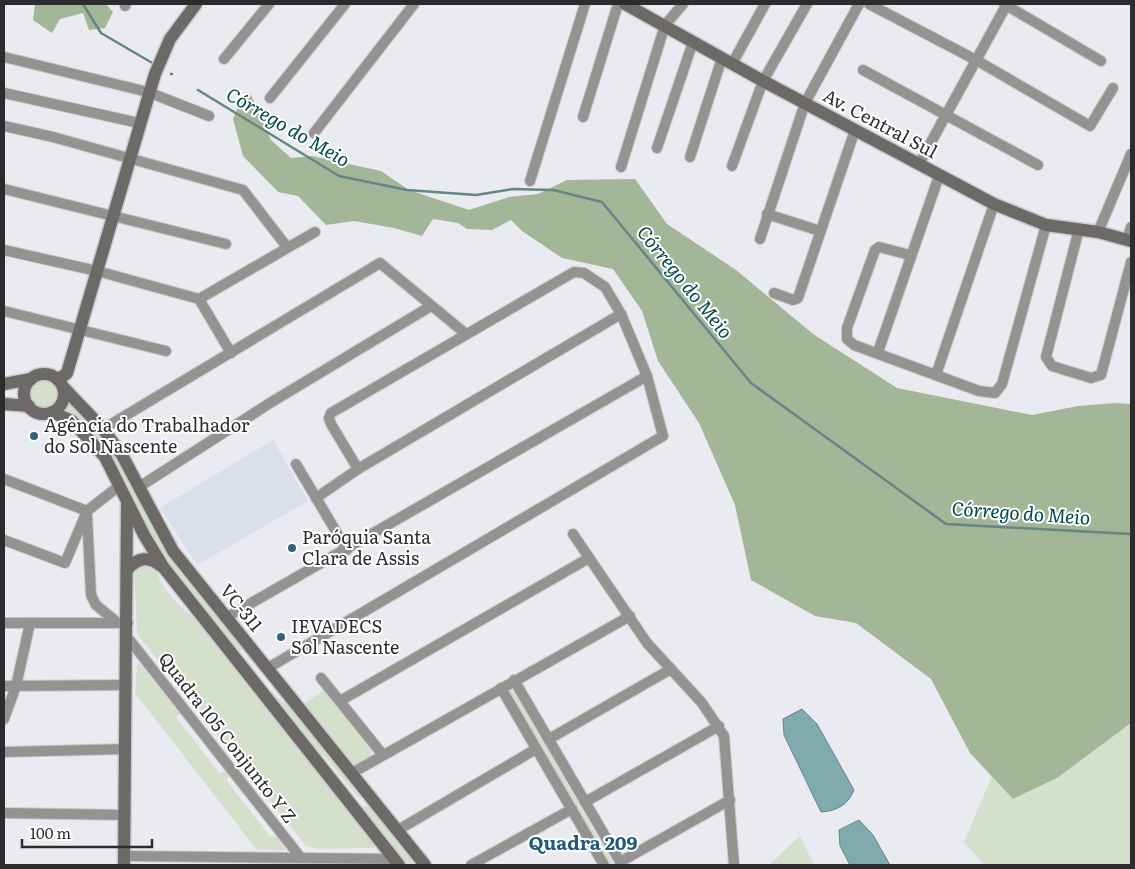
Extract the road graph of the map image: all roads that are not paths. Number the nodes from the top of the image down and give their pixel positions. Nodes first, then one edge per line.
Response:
1 (196, 4) edge
2 (269, 4) edge
3 (345, 4) edge
4 (414, 4) edge
5 (585, 4) edge
6 (618, 4) edge
7 (625, 4) edge
8 (683, 4) edge
9 (765, 4) edge
10 (807, 4) edge
11 (858, 4) edge
12 (869, 4) edge
13 (1006, 4) edge
14 (665, 25) junction
15 (692, 42) junction
16 (4, 57) edge
17 (224, 59) dead end
18 (976, 60) junction
19 (728, 61) junction
20 (1101, 61) dead end
21 (863, 70) dead end
22 (763, 81) junction
23 (1113, 88) dead end
24 (148, 92) junction
25 (4, 93) edge
26 (270, 98) dead end
27 (804, 103) junction
28 (209, 116) dead end
29 (945, 116) junction
30 (583, 117) dead end
31 (139, 123) junction
32 (4, 126) edge
33 (855, 130) junction
34 (314, 133) dead end
35 (656, 148) dead end
36 (1131, 154) edge
37 (690, 157) dead end
38 (129, 159) junction
39 (920, 164) junction
40 (1038, 165) dead end
41 (732, 166) dead end
42 (621, 167) dead end
43 (939, 176) junction
44 (530, 181) dead end
45 (4, 189) edge
46 (994, 204) junction
47 (767, 214) junction
48 (112, 217) junction
49 (1046, 225) junction
50 (1131, 228) edge
51 (1079, 229) junction
52 (820, 231) junction
53 (315, 232) dead end
54 (1098, 232) junction
55 (760, 239) dead end
56 (1129, 241) edge
57 (226, 244) dead end
58 (287, 248) junction
59 (4, 250) edge
60 (910, 255) junction
61 (1131, 262) edge
62 (97, 271) junction
63 (774, 293) dead end
64 (199, 299) junction
65 (432, 306) junction
66 (4, 311) edge
67 (621, 314) junction
68 (80, 329) junction
69 (466, 334) junction
70 (166, 351) dead end
71 (878, 352) junction
72 (231, 353) junction
73 (936, 375) junction
74 (647, 376) junction
75 (32, 379) junction
76 (4, 384) edge
77 (61, 384) junction
78 (4, 404) edge
79 (29, 406) junction
80 (52, 412) junction
81 (103, 429) junction
82 (296, 464) dead end
83 (358, 469) junction
84 (4, 479) edge
85 (120, 486) junction
86 (139, 487) junction
87 (316, 498) junction
88 (127, 501) junction
89 (87, 511) junction
90 (573, 534) dead end
91 (4, 540) edge
92 (347, 550) junction
93 (589, 558) junction
94 (164, 568) junction
95 (128, 569) junction
96 (630, 616) junction
97 (227, 617) junction
98 (4, 623) edge
99 (30, 623) junction
100 (123, 623) junction
101 (128, 638) junction
102 (240, 666) junction
103 (268, 668) junction
104 (671, 669) junction
105 (321, 678) dead end
106 (514, 680) junction
107 (127, 685) junction
108 (4, 686) edge
109 (16, 686) junction
110 (501, 688) junction
111 (340, 701) junction
112 (295, 702) junction
113 (4, 719) edge
114 (719, 726) junction
115 (549, 739) junction
116 (126, 749) junction
117 (536, 749) junction
118 (4, 752) edge
119 (383, 755) junction
120 (316, 761) junction
121 (352, 773) junction
122 (364, 790) junction
123 (730, 800) junction
124 (585, 802) junction
125 (572, 809) junction
126 (4, 814) edge
127 (125, 815) junction
128 (398, 830) junction
129 (301, 858) junction
130 (125, 860) edge
131 (396, 863) edge
132 (621, 863) edge
133 (425, 865) edge
134 (471, 865) edge
135 (604, 865) edge
136 (734, 865) edge

1 - 24 main road
2 - 17 street
3 - 26 street
4 - 34 street
5 - 44 street
6 - 30 street
7 - 14 main road, Av. Central Sul
8 - 14 street
9 - 19 street
10 - 22 street
11 - 27 street
12 - 18 street
13 - 18 street
13 - 20 street
14 - 15 main road, Av. Central Sul
14 - 42 street
15 - 19 main road, Av. Central Sul
15 - 35 street
16 - 24 street
18 - 23 street
18 - 29 street
19 - 22 main road, Av. Central Sul
19 - 37 street
21 - 29 street
22 - 27 main road, Av. Central Sul
22 - 41 street
24 - 28 street
24 - 31 main road
25 - 31 street
27 - 33 main road, Av. Central Sul
27 - 47 street
29 - 39 street
29 - 40 street
31 - 38 main road
32 - 38 street
33 - 39 main road, Av. Central Sul
33 - 52 street
36 - 54 street
38 - 48 main road
38 - 58 street
39 - 43 main road, Av. Central Sul
43 - 46 main road, Av. Central Sul
43 - 60 street
45 - 48 street
46 - 49 main road, Av. Central Sul
46 - 73 street
47 - 52 street
47 - 55 street
48 - 57 street
48 - 62 main road
49 - 51 main road, Av. Central Sul
49 - 73 street
50 - 56 street
51 - 54 main road, Av. Central Sul
51 - 61 street
52 - 63 street
53 - 58 street
54 - 56 main road, Av. Central Sul
58 - 64 street
59 - 62 street
60 - 71 street
60 - 71 street
62 - 64 street
62 - 68 main road
64 - 72 street
65 - 69 street
65 - 72 street
65 - 86 street
66 - 68 street
67 - 69 street
67 - 74 street
67 - 83 street
68 - 70 street
68 - 77 main road
69 - 83 street
71 - 73 street
72 - 81 street
74 - 92 street
74 - 103 street
75 - 76 main road
75 - 77 main road
75 - 79 main road
77 - 80 main road
77 - 81 main road, VC-311
78 - 79 main road
79 - 80 main road
80 - 85 main road, VC-311
81 - 86 main road, VC-311
82 - 87 street
83 - 87 street
84 - 89 street
85 - 88 main road, VC-311
85 - 89 street
86 - 97 main road, VC-311
87 - 92 street
88 - 94 main road, VC-311
88 - 95 main road
89 - 91 street
89 - 100 street
90 - 93 street
92 - 97 street
93 - 96 street
93 - 111 street
94 - 95 main road
94 - 102 main road, VC-311
95 - 100 main road
96 - 104 street
96 - 106 street
97 - 103 main road, VC-311
98 - 99 street
99 - 100 street
99 - 109 street
100 - 101 main road
101 - 107 main road
101 - 129 street, Quadra 105 Conjunto Y Z
102 - 112 main road
102 - 120 main road, VC-311
103 - 112 main road, VC-311
104 - 114 street
104 - 115 street
105 - 111 street
106 - 110 street
106 - 115 street
107 - 109 street
107 - 116 main road
108 - 109 street
109 - 113 street
110 - 117 street
110 - 119 street
111 - 119 street
112 - 121 main road, VC-311
114 - 123 street
114 - 124 street
115 - 124 street
116 - 118 street
116 - 127 main road
117 - 125 street
117 - 128 street
119 - 121 street
120 - 122 main road
120 - 131 main road, VC-311
121 - 122 main road, VC-311
122 - 128 main road, VC-311
123 - 132 street
123 - 136 street
124 - 132 street
125 - 134 street
125 - 135 street
126 - 127 street
127 - 130 main road
128 - 133 main road, VC-311
129 - 130 street
129 - 131 street

